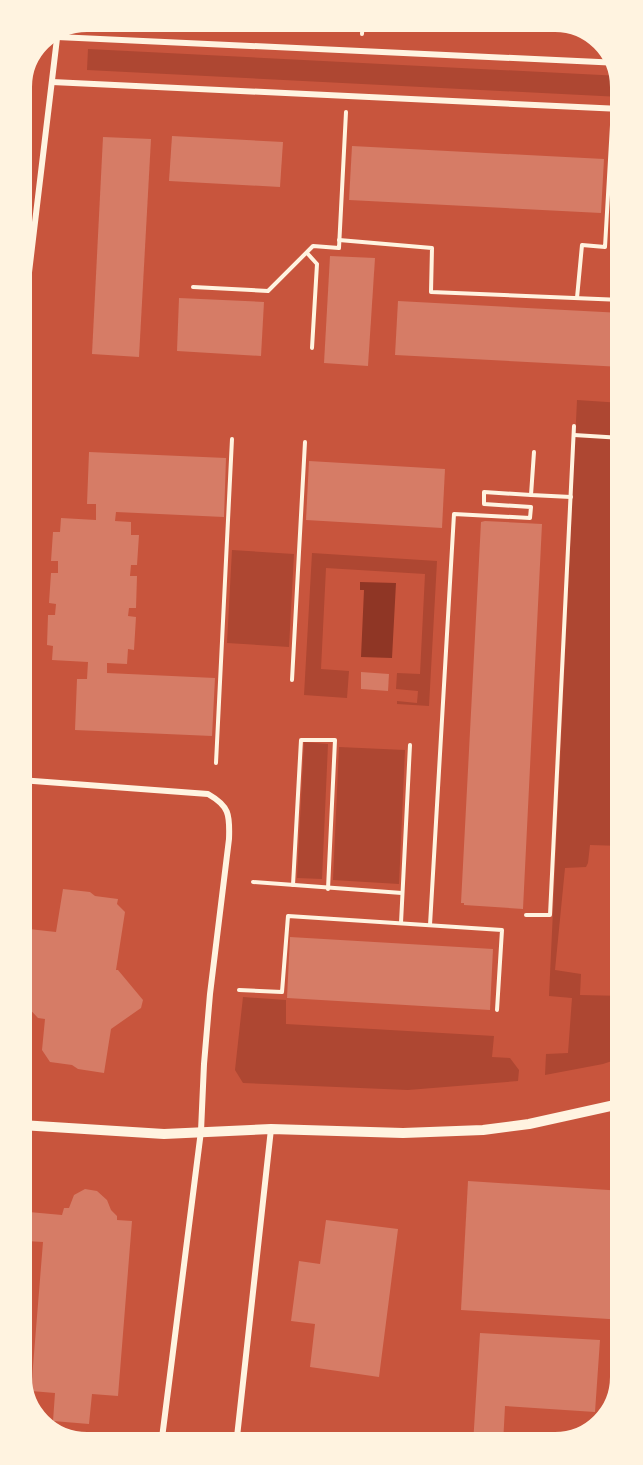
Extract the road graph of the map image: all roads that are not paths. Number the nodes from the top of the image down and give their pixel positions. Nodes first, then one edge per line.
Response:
1 (64, 33) edge
2 (58, 37) edge
3 (609, 62) edge
4 (52, 82) junction
5 (614, 109) edge
6 (29, 274) edge
7 (28, 781) edge
8 (614, 1105) edge
9 (28, 1125) edge
10 (271, 1129) junction
11 (201, 1131) junction
12 (162, 1436) edge
13 (237, 1436) edge

1 - 3 street
2 - 4 street
4 - 5 street
4 - 6 street
7 - 11 street
8 - 10 street
9 - 11 street
10 - 11 street
10 - 13 street
11 - 12 street

